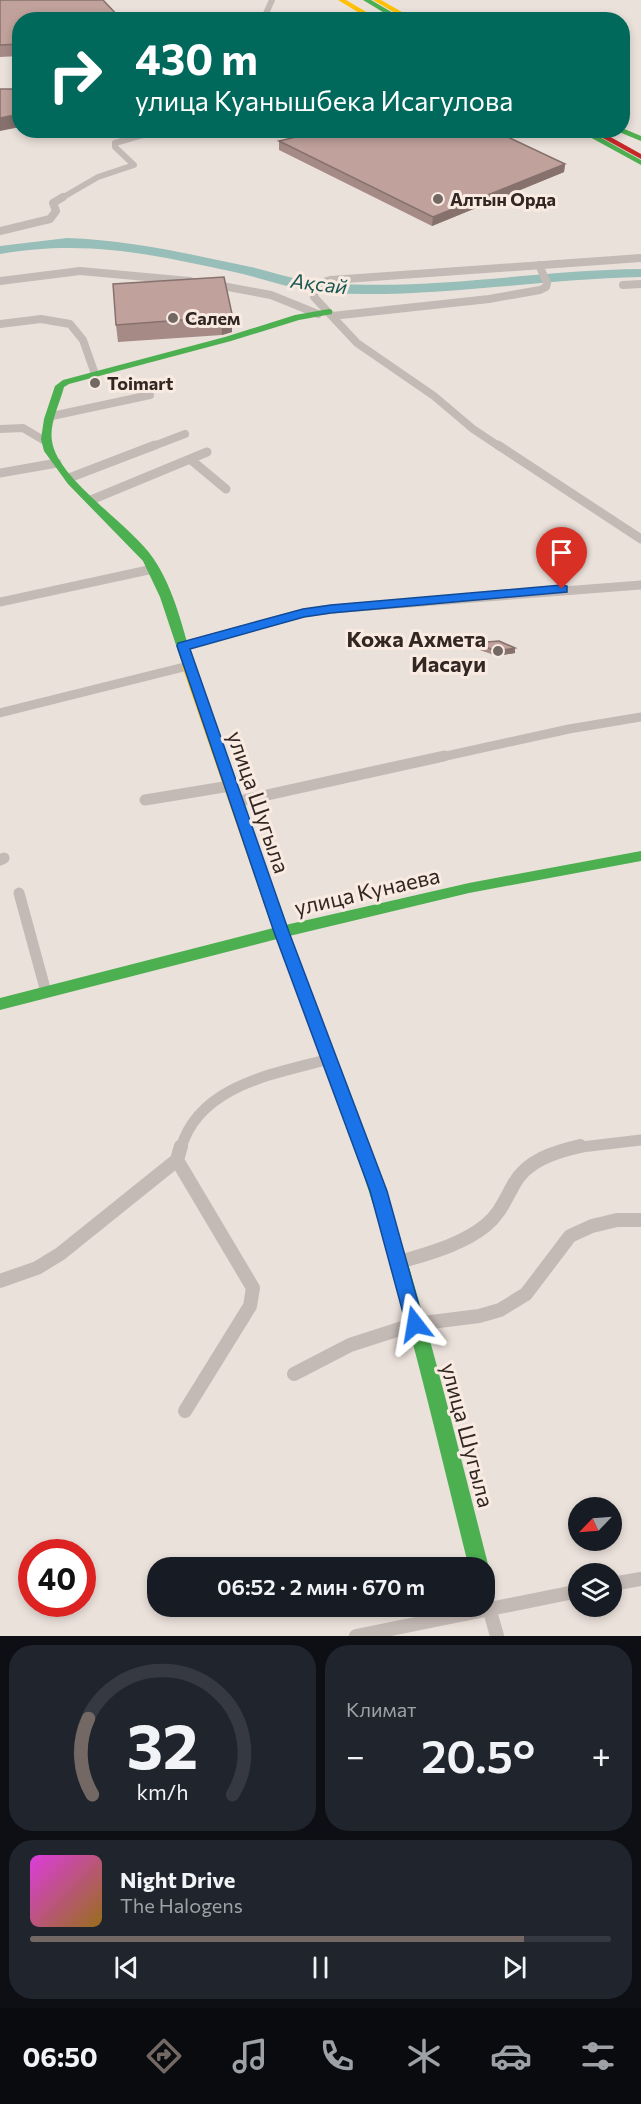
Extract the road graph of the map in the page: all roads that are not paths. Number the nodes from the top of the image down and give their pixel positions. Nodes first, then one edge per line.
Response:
1 (341, 0) edge
2 (350, 0) edge
3 (366, 0) edge
4 (383, 6) edge
5 (363, 12) edge
6 (388, 12) edge
7 (132, 138) edge
8 (595, 138) edge
9 (606, 138) edge
10 (626, 138) edge
11 (641, 146) edge
12 (641, 156) edge
13 (641, 163) edge
14 (0, 231) edge
15 (641, 258) edge
16 (539, 265) junction
17 (0, 281) edge
18 (641, 284) edge
19 (623, 285) dead end
20 (326, 314) junction
21 (0, 324) edge
22 (95, 374) junction
23 (150, 395) dead end
24 (52, 416) junction
25 (0, 429) edge
26 (185, 434) dead end
27 (45, 441) junction
28 (207, 452) dead end
29 (189, 459) junction
30 (57, 463) junction
31 (0, 473) edge
32 (69, 478) junction
33 (225, 489) dead end
34 (91, 500) junction
35 (641, 539) edge
36 (153, 569) junction
37 (641, 585) edge
38 (0, 602) edge
39 (183, 646) junction
40 (188, 666) junction
41 (0, 713) edge
42 (641, 717) edge
43 (230, 786) junction
44 (145, 800) dead end
45 (235, 802) junction
46 (641, 856) edge
47 (19, 893) dead end
48 (281, 932) junction
49 (46, 992) junction
50 (0, 1004) edge
51 (329, 1059) junction
52 (641, 1140) edge
53 (177, 1160) junction
54 (641, 1221) edge
55 (400, 1262) junction
56 (0, 1281) edge
57 (415, 1324) junction
58 (294, 1374) dead end
59 (185, 1410) dead end
60 (476, 1557) edge
61 (641, 1579) edge
62 (622, 1582) edge
63 (568, 1592) edge
64 (495, 1606) edge
65 (443, 1617) edge
66 (492, 1617) edge
67 (356, 1636) edge
68 (497, 1636) edge

1 - 5 main road
2 - 4 main road
3 - 6 main road
7 - 14 street
8 - 13 main road
9 - 12 main road
10 - 11 main road
15 - 16 street
16 - 20 street
16 - 20 street
17 - 20 street
18 - 19 street
20 - 22 main road
20 - 35 street
21 - 22 street
22 - 24 main road
23 - 24 street
24 - 27 main road
25 - 27 street
26 - 32 street
27 - 30 main road, улица Шугыла
28 - 29 street
29 - 33 street
29 - 34 street
30 - 31 street
30 - 32 main road, улица Шугыла
32 - 34 main road, улица Шугыла
34 - 36 main road, улица Шугыла
36 - 38 street
36 - 39 main road, улица Шугыла
37 - 39 street
39 - 40 main road, улица Шугыла
40 - 41 street
40 - 43 main road, улица Шугыла
42 - 45 street
43 - 44 street
43 - 45 main road, улица Шугыла
45 - 48 main road, улица Шугыла
46 - 48 main road, улица Кунаева
47 - 49 street
48 - 49 main road, улица Кунаева
48 - 51 main road, улица Шугыла
49 - 50 main road, улица Кунаева
51 - 53 street
51 - 55 main road, улица Шугыла
52 - 55 street
53 - 56 street
53 - 59 street
54 - 57 street
55 - 57 main road, улица Шугыла
57 - 58 street
57 - 60 main road, улица Шугыла
61 - 62 street
63 - 64 street
65 - 67 street
66 - 68 street

